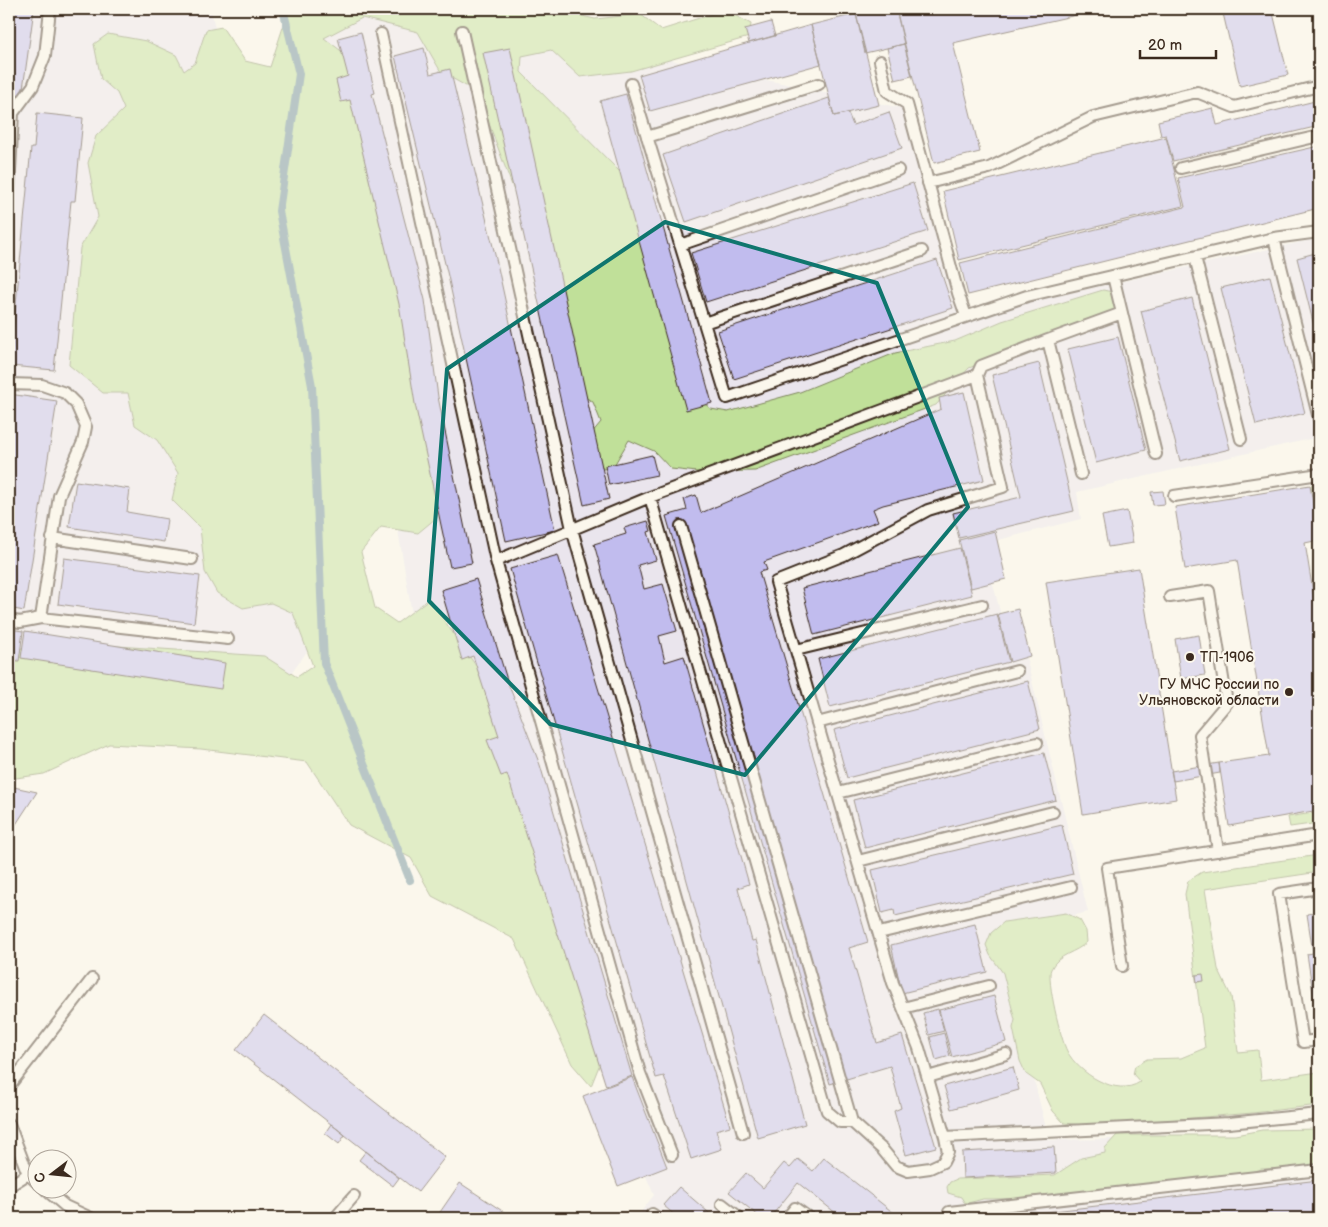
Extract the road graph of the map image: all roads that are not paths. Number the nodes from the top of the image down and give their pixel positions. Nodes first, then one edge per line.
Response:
1 (50, 9) edge
2 (462, 31) dead end
3 (381, 34) dead end
4 (880, 61) dead end
5 (631, 84) dead end
6 (819, 84) dead end
7 (1319, 86) edge
8 (1319, 136) edge
9 (647, 137) junction
10 (1181, 168) dead end
11 (898, 170) dead end
12 (928, 183) junction
13 (9, 192) edge
14 (1319, 232) edge
15 (1274, 238) junction
16 (680, 245) junction
17 (922, 250) dead end
18 (1195, 257) junction
19 (1113, 276) junction
20 (1122, 313) junction
21 (966, 316) junction
22 (704, 323) junction
23 (1048, 340) junction
24 (977, 375) junction
25 (9, 384) edge
26 (1319, 419) edge
27 (1241, 439) dead end
28 (1156, 454) dead end
29 (1081, 474) dead end
30 (1319, 474) edge
31 (1174, 496) dead end
32 (650, 497) junction
33 (681, 526) dead end
34 (572, 529) junction
35 (52, 538) junction
36 (192, 559) dead end
37 (496, 561) junction
38 (1170, 597) dead end
39 (982, 604) dead end
40 (41, 618) junction
41 (9, 620) edge
42 (228, 639) dead end
43 (796, 650) junction
44 (1017, 671) dead end
45 (818, 723) junction
46 (1037, 743) dead end
47 (838, 793) junction
48 (1053, 812) dead end
49 (1319, 835) edge
50 (1218, 851) junction
51 (858, 861) junction
52 (1071, 887) dead end
53 (1319, 888) edge
54 (879, 933) junction
55 (1122, 966) dead end
56 (92, 979) dead end
57 (989, 986) dead end
58 (903, 1008) junction
59 (1319, 1040) edge
60 (1006, 1054) dead end
61 (928, 1077) junction
62 (9, 1086) edge
63 (1319, 1114) edge
64 (852, 1122) junction
65 (9, 1124) edge
66 (743, 1133) dead end
67 (946, 1137) junction
68 (672, 1155) dead end
69 (1319, 1170) edge
70 (28, 1174) joint
71 (9, 1186) edge
72 (354, 1196) dead end
73 (58, 1200) edge
74 (722, 1204) dead end
75 (91, 1218) edge
76 (335, 1218) edge
77 (740, 1218) edge
78 (787, 1218) edge
79 (809, 1218) edge
80 (953, 1218) edge

1 - 13 lane
2 - 34 lane
3 - 37 lane
4 - 12 lane
5 - 9 lane
6 - 9 lane
7 - 12 lane
8 - 10 lane
9 - 16 lane
11 - 16 lane
12 - 21 lane
14 - 15 lane
15 - 18 lane
15 - 26 lane
16 - 22 lane
17 - 22 lane
18 - 19 lane
18 - 27 lane
19 - 20 lane
19 - 21 lane
20 - 23 lane
20 - 28 lane
21 - 22 lane
23 - 24 lane
23 - 29 lane
24 - 32 lane
24 - 43 lane
25 - 35 lane
30 - 31 lane
32 - 34 lane
32 - 64 lane
33 - 64 lane
34 - 37 lane
34 - 66 lane
35 - 36 lane
35 - 40 lane
37 - 68 lane
38 - 50 lane
39 - 43 lane
40 - 41 lane
40 - 42 lane
43 - 45 lane
44 - 45 lane
45 - 47 lane
46 - 47 lane
47 - 51 lane
48 - 51 lane
49 - 50 lane
50 - 55 lane
51 - 54 lane
52 - 54 lane
53 - 59 lane
54 - 58 lane
56 - 62 lane
57 - 58 lane
58 - 61 lane
60 - 61 lane
61 - 67 lane
63 - 67 lane
64 - 67 lane
65 - 70 lane
69 - 80 lane
70 - 71 lane
72 - 76 lane
73 - 75 lane
74 - 77 lane
78 - 79 lane

